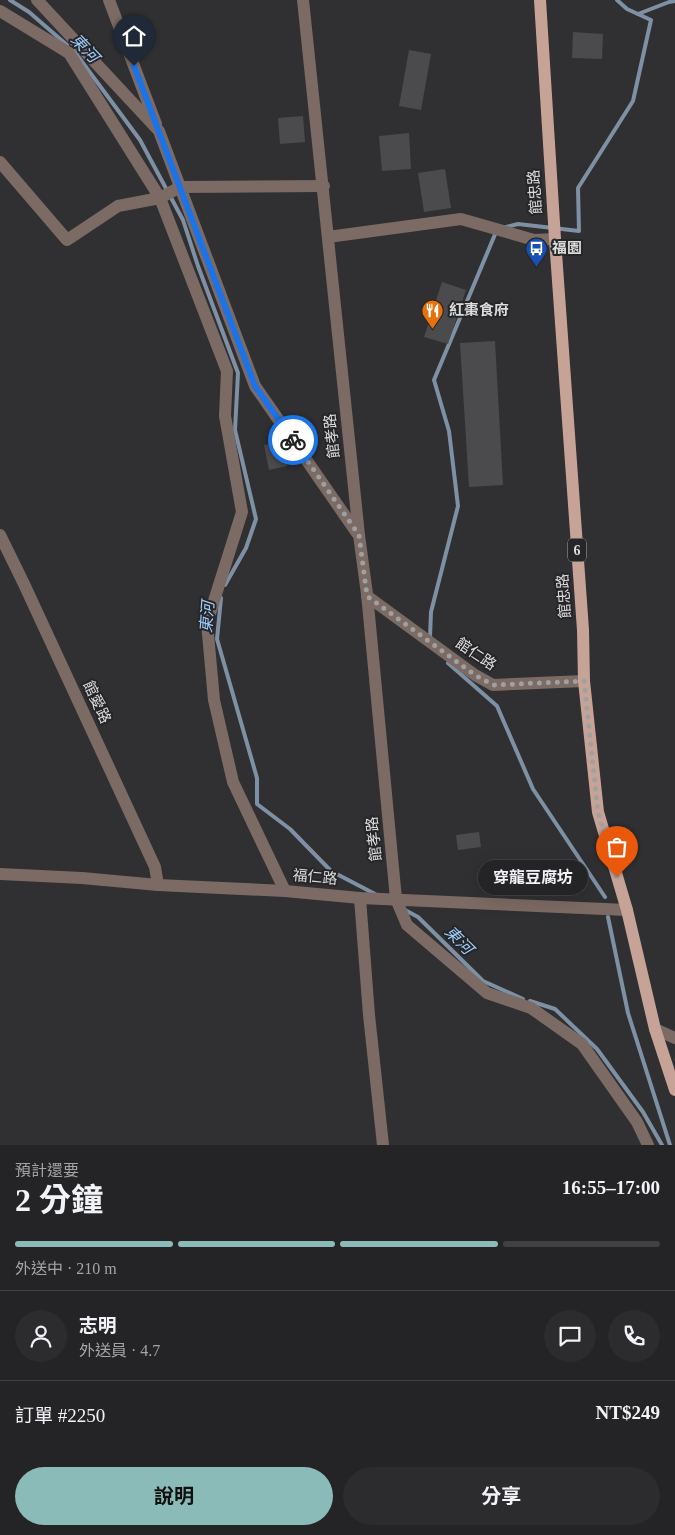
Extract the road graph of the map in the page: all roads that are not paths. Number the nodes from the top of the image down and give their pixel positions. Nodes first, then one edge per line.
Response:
1 (37, 0) edge
2 (109, 0) edge
3 (303, 0) edge
4 (540, 0) edge
5 (0, 11) edge
6 (159, 131) junction
7 (0, 162) edge
8 (324, 186) junction
9 (180, 187) junction
10 (160, 198) junction
11 (328, 237) junction
12 (555, 239) junction
13 (0, 535) edge
14 (359, 535) junction
15 (367, 596) junction
16 (584, 681) junction
17 (0, 874) edge
18 (158, 885) junction
19 (286, 891) junction
20 (360, 898) junction
21 (396, 898) junction
22 (627, 910) junction
23 (654, 1030) junction
24 (675, 1038) edge
25 (675, 1090) edge
26 (383, 1145) edge
27 (648, 1145) edge

1 - 6 street
2 - 6 street
3 - 8 street, 館孝路
4 - 12 main road, 館忠路 / 6
5 - 10 street
6 - 9 street
7 - 10 street
8 - 9 street
8 - 11 street, 館孝路
9 - 10 street
9 - 14 street
10 - 19 street
11 - 12 street
11 - 14 street, 館孝路
12 - 16 main road, 館忠路 / 6
13 - 18 street, 館愛路
14 - 15 street, 館孝路
15 - 16 street, 館仁路
15 - 21 street, 館孝路
16 - 22 main road, 館忠路 / 6
17 - 18 street, 福仁路
18 - 19 street, 福仁路
19 - 20 street, 福仁路
20 - 21 street, 福仁路
20 - 26 street
21 - 22 street, 福仁路
21 - 27 street, 館孝路
22 - 23 main road, 館忠路 / 6
23 - 24 street
23 - 25 main road, 館忠路 / 6

